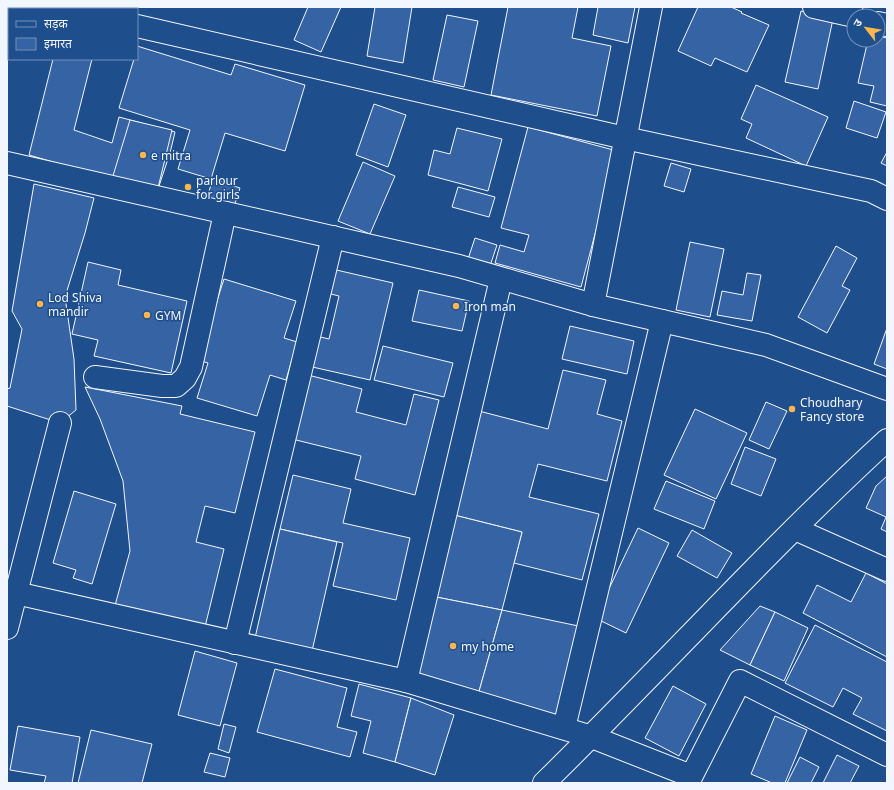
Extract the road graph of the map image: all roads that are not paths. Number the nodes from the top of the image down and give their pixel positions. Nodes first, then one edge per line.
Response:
1 (651, 7) edge
2 (814, 7) edge
3 (846, 14) edge
4 (138, 26) edge
5 (625, 138) junction
6 (7, 163) edge
7 (887, 199) edge
8 (225, 213) junction
9 (333, 237) junction
10 (501, 279) junction
11 (592, 305) junction
12 (662, 321) junction
13 (95, 377) dead end
14 (887, 389) edge
15 (60, 423) dead end
16 (887, 440) edge
17 (796, 529) junction
18 (887, 570) edge
19 (11, 592) edge
20 (7, 628) edge
21 (235, 643) junction
22 (406, 681) junction
23 (564, 728) junction
24 (592, 736) junction
25 (887, 755) edge
26 (689, 780) edge
27 (544, 783) edge

1 - 5 street
2 - 3 street
4 - 5 street
5 - 7 street
5 - 11 street
6 - 8 street
8 - 9 street
8 - 13 street
9 - 10 street
9 - 21 street
10 - 11 street
10 - 22 street
11 - 12 street
12 - 14 street
12 - 23 street
15 - 19 street
16 - 17 street
17 - 18 street
17 - 24 street
19 - 20 street
19 - 21 street
21 - 22 street
22 - 23 street
23 - 24 street
24 - 26 street
24 - 27 street
25 - 26 street

